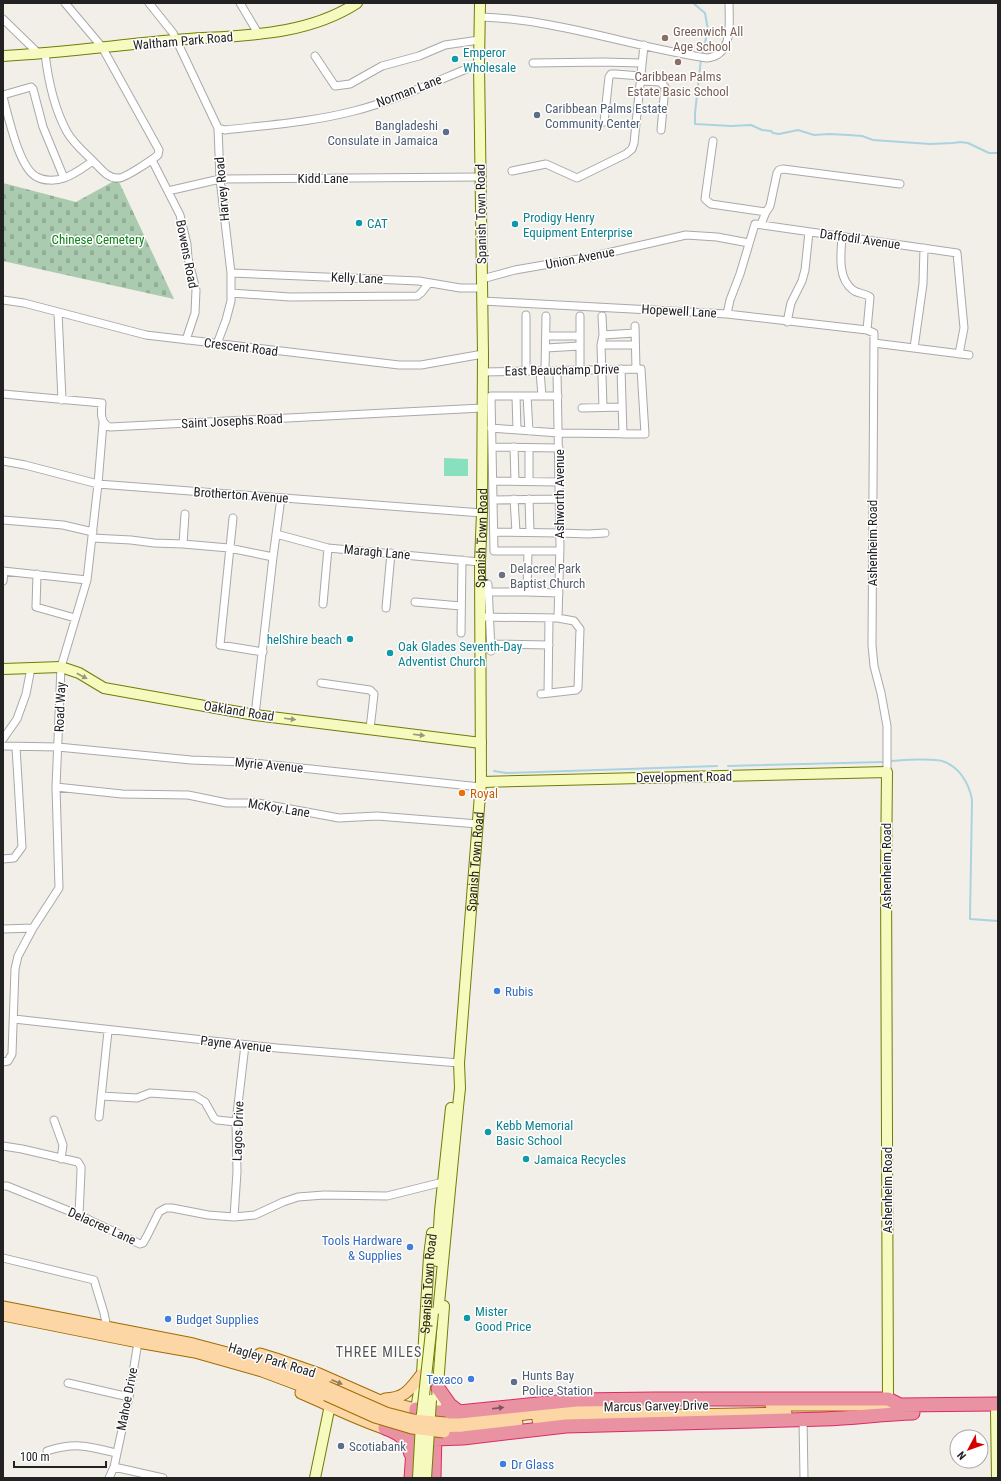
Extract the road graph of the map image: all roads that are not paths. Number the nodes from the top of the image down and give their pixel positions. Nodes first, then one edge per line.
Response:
1 (65, 3) edge
2 (149, 3) edge
3 (240, 3) edge
4 (357, 3) edge
5 (480, 3) edge
6 (729, 3) edge
7 (480, 17) junction
8 (3, 19) edge
9 (259, 35) junction
10 (176, 40) junction
11 (479, 40) junction
12 (644, 45) junction
13 (102, 47) junction
14 (42, 54) junction
15 (3, 56) edge
16 (314, 56) dead end
17 (533, 63) dead end
18 (479, 64) junction
19 (641, 64) junction
20 (641, 79) junction
21 (3, 96) edge
22 (604, 122) dead end
23 (218, 128) junction
24 (661, 130) dead end
25 (713, 141) dead end
26 (152, 160) junction
27 (93, 161) junction
28 (512, 171) dead end
29 (480, 177) junction
30 (64, 178) junction
31 (220, 179) junction
32 (900, 184) dead end
33 (168, 191) junction
34 (766, 212) junction
35 (762, 224) junction
36 (809, 232) junction
37 (842, 237) junction
38 (750, 243) junction
39 (924, 248) junction
40 (231, 273) junction
41 (430, 282) junction
42 (482, 283) junction
43 (231, 293) junction
44 (3, 300) edge
45 (482, 301) junction
46 (58, 312) junction
47 (727, 314) junction
48 (526, 315) dead end
49 (546, 316) dead end
50 (580, 316) dead end
51 (602, 316) dead end
52 (787, 322) junction
53 (870, 332) junction
54 (603, 335) junction
55 (546, 336) junction
56 (580, 336) junction
57 (186, 340) junction
58 (874, 343) junction
59 (216, 344) junction
60 (600, 345) junction
61 (635, 345) junction
62 (580, 346) junction
63 (546, 348) junction
64 (914, 348) junction
65 (483, 354) junction
66 (959, 354) junction
67 (969, 355) dead end
68 (621, 369) junction
69 (638, 369) junction
70 (580, 370) junction
71 (601, 370) junction
72 (543, 371) junction
73 (557, 371) junction
74 (482, 372) junction
75 (526, 372) junction
76 (3, 394) edge
77 (516, 396) junction
78 (527, 396) junction
79 (542, 396) junction
80 (558, 396) junction
81 (62, 400) junction
82 (603, 407) junction
83 (622, 407) junction
84 (482, 408) junction
85 (582, 408) dead end
86 (103, 423) junction
87 (492, 428) junction
88 (517, 430) junction
89 (529, 431) junction
90 (559, 433) junction
91 (623, 434) junction
92 (492, 447) junction
93 (514, 448) junction
94 (529, 448) junction
95 (559, 448) junction
96 (3, 461) edge
97 (492, 481) junction
98 (515, 481) junction
99 (529, 481) junction
100 (558, 482) junction
101 (98, 484) junction
102 (281, 498) junction
103 (514, 499) junction
104 (529, 499) junction
105 (560, 499) junction
106 (493, 500) junction
107 (482, 513) junction
108 (185, 514) dead end
109 (233, 518) dead end
110 (3, 520) edge
111 (494, 532) junction
112 (516, 532) junction
113 (530, 532) junction
114 (560, 532) junction
115 (605, 533) dead end
116 (276, 534) junction
117 (93, 535) junction
118 (183, 544) junction
119 (229, 548) junction
120 (328, 548) junction
121 (528, 551) junction
122 (560, 551) junction
123 (391, 554) junction
124 (273, 557) junction
125 (462, 560) junction
126 (480, 562) junction
127 (3, 571) edge
128 (37, 574) junction
129 (87, 580) junction
130 (3, 581) edge
131 (527, 592) junction
132 (559, 593) junction
133 (416, 602) dead end
134 (323, 604) dead end
135 (461, 606) junction
136 (386, 608) dead end
137 (485, 617) junction
138 (75, 618) junction
139 (558, 618) junction
140 (549, 619) junction
141 (461, 633) dead end
142 (549, 645) junction
143 (263, 652) junction
144 (61, 667) junction
145 (31, 668) junction
146 (3, 669) edge
147 (320, 683) dead end
148 (548, 693) junction
149 (541, 694) dead end
150 (255, 715) junction
151 (370, 729) junction
152 (3, 739) edge
153 (481, 743) junction
154 (3, 746) edge
155 (58, 746) junction
156 (16, 747) junction
157 (887, 772) junction
158 (481, 784) junction
159 (56, 787) junction
160 (478, 824) junction
161 (3, 859) edge
162 (33, 928) junction
163 (3, 929) edge
164 (14, 1019) junction
165 (108, 1030) junction
166 (244, 1044) junction
167 (3, 1062) edge
168 (459, 1068) junction
169 (101, 1096) junction
170 (99, 1117) dead end
171 (54, 1120) dead end
172 (236, 1122) junction
173 (3, 1146) edge
174 (61, 1159) junction
175 (443, 1182) junction
176 (3, 1186) edge
177 (440, 1211) junction
178 (79, 1215) junction
179 (234, 1217) junction
180 (447, 1226) junction
181 (3, 1258) edge
182 (3, 1307) edge
183 (435, 1313) junction
184 (3, 1315) edge
185 (107, 1328) junction
186 (123, 1331) junction
187 (140, 1343) junction
188 (422, 1374) junction
189 (68, 1383) dead end
190 (438, 1388) junction
191 (328, 1395) junction
192 (128, 1397) junction
193 (378, 1400) junction
194 (888, 1400) junction
195 (895, 1409) junction
196 (997, 1409) edge
197 (436, 1412) junction
198 (459, 1412) junction
199 (803, 1419) junction
200 (414, 1423) junction
201 (384, 1428) junction
202 (464, 1438) junction
203 (434, 1439) junction
204 (47, 1451) dead end
205 (116, 1453) junction
206 (435, 1465) junction
207 (114, 1467) junction
208 (414, 1476) edge
209 (109, 1478) edge
210 (163, 1478) edge
211 (315, 1478) edge
212 (426, 1478) edge
213 (434, 1478) edge
214 (804, 1478) edge
215 (997, 1478) edge

1 - 13 street
2 - 10 street, Harvey Road
3 - 9 street
4 - 9 main road, Waltham Park Road
5 - 7 main road, Spanish Town Road
6 - 12 street
7 - 11 main road, Spanish Town Road
7 - 12 street
8 - 14 street
9 - 10 main road, Waltham Park Road
10 - 13 main road, Waltham Park Road
10 - 23 street, Harvey Road
11 - 16 street
11 - 18 main road, Spanish Town Road
12 - 19 street
13 - 14 main road, Waltham Park Road
13 - 26 street
14 - 15 main road, Waltham Park Road
14 - 27 street
17 - 19 street
18 - 23 street, Norman Lane
18 - 29 main road, Spanish Town Road
19 - 20 street
20 - 22 street
20 - 24 street
20 - 28 street
21 - 30 street
21 - 30 street
23 - 31 street, Harvey Road
25 - 34 street
26 - 27 street
26 - 33 street, Bowens Road
27 - 30 street
29 - 31 street, Kidd Lane
29 - 42 main road, Spanish Town Road
31 - 33 street, Kidd Lane
31 - 40 street, Harvey Road
32 - 34 street
33 - 57 street, Bowens Road
34 - 35 street
35 - 36 street, Daffodil Avenue
35 - 38 street
36 - 37 street, Daffodil Avenue
36 - 52 street
37 - 39 street, Daffodil Avenue
37 - 53 street, Ashenheim Road
38 - 42 street, Union Avenue
38 - 47 street
39 - 64 street
39 - 66 street, Daffodil Avenue
40 - 41 street, Kelly Lane
40 - 43 street, Harvey Road
41 - 42 street, Kelly Lane
41 - 43 street
42 - 45 main road, Spanish Town Road
43 - 59 street, Harvey Road
44 - 46 street, Crescent Road
45 - 47 street, Hopewell Lane
45 - 65 main road, Spanish Town Road
46 - 57 street, Crescent Road
46 - 81 street
47 - 52 street, Hopewell Lane
48 - 75 street
49 - 55 street
50 - 56 street
51 - 54 street
52 - 53 street, Hopewell Lane
53 - 58 street, Ashenheim Road
54 - 60 street
54 - 61 street
55 - 56 street
55 - 63 street
56 - 62 street
57 - 59 street, Crescent Road
58 - 64 street
58 - 157 street, Ashenheim Road
59 - 65 street, Crescent Road
60 - 61 street
60 - 71 street
61 - 69 street
62 - 63 street
62 - 70 street
63 - 72 street
64 - 66 street
65 - 74 main road, Spanish Town Road
66 - 67 street
68 - 69 street, East Beauchamp Drive
68 - 71 street, East Beauchamp Drive
68 - 83 street
69 - 91 street
70 - 71 street, East Beauchamp Drive
70 - 73 street, East Beauchamp Drive
71 - 82 street
72 - 73 street, East Beauchamp Drive
72 - 75 street, East Beauchamp Drive
72 - 79 street
73 - 80 street, Ashworth Avenue
74 - 75 street, East Beauchamp Drive
74 - 84 main road, Spanish Town Road
76 - 81 street
77 - 78 street
77 - 87 street
77 - 88 street
78 - 79 street
78 - 89 street
79 - 80 street
80 - 90 street, Ashworth Avenue
81 - 86 street
82 - 83 street
82 - 85 street
83 - 91 street
84 - 86 street, Saint Josephs Road
84 - 107 main road, Spanish Town Road
86 - 101 street, Road Way
87 - 88 street
87 - 92 street
88 - 89 street
89 - 90 street
90 - 91 street
90 - 95 street, Ashworth Avenue
92 - 93 street
92 - 97 street
93 - 94 street
93 - 98 street
94 - 95 street
94 - 99 street
95 - 100 street, Ashworth Avenue
96 - 101 street, Brotherton Avenue
97 - 98 street
97 - 106 street
98 - 99 street
99 - 100 street
100 - 105 street, Ashworth Avenue
101 - 102 street, Brotherton Avenue
101 - 117 street, Road Way
102 - 107 street, Brotherton Avenue
102 - 116 street
103 - 104 street
103 - 106 street
103 - 112 street
104 - 105 street
104 - 113 street
105 - 114 street, Ashworth Avenue
106 - 111 street
107 - 126 main road, Spanish Town Road
108 - 118 street
109 - 119 street
110 - 117 street
111 - 112 street
111 - 121 street
112 - 113 street
113 - 114 street
114 - 115 street
114 - 122 street, Ashworth Avenue
116 - 120 street, Maragh Lane
116 - 124 street
117 - 118 street
117 - 129 street, Road Way
118 - 119 street
119 - 124 street
119 - 143 street
120 - 123 street, Maragh Lane
120 - 134 street
121 - 122 street
121 - 131 street
122 - 132 street, Ashworth Avenue
123 - 125 street, Maragh Lane
123 - 136 street
124 - 143 street
125 - 126 street, Maragh Lane
125 - 135 street
126 - 137 main road, Spanish Town Road
127 - 128 street
127 - 130 street
128 - 129 street
128 - 138 street
129 - 138 street, Road Way
131 - 132 street
131 - 137 street
132 - 139 street, Ashworth Avenue
133 - 135 street
135 - 141 street
137 - 140 street
137 - 142 street
137 - 153 main road, Spanish Town Road
138 - 144 street, Road Way
139 - 140 street
139 - 148 street
140 - 142 street
142 - 148 street
143 - 150 street
144 - 145 main road, Oakland Road
144 -> 150 main road, Oakland Road
144 - 155 street, Road Way
145 - 146 main road, Oakland Road
145 - 152 street
147 - 151 street
148 - 149 street
150 -> 151 main road, Oakland Road
151 -> 153 main road, Oakland Road
153 - 158 main road, Spanish Town Road
154 - 156 street, Myrie Avenue
155 - 156 street, Myrie Avenue
155 - 158 street, Myrie Avenue
155 - 159 street, Road Way
156 - 161 street
157 - 158 main road, Development Road
157 - 194 main road, Ashenheim Road
158 - 160 main road, Spanish Town Road
159 - 160 street, McKoy Lane
159 - 162 street, Road Way
160 - 168 main road, Spanish Town Road
162 - 163 street
162 - 164 street, Road Way
164 - 165 street, Payne Avenue
164 - 167 street, Road Way
165 - 166 street, Payne Avenue
165 - 169 street
166 - 168 street, Payne Avenue
166 - 172 street, Lagos Drive
168 - 175 main road, Spanish Town Road
168 - 180 main road, Spanish Town Road
169 - 170 street
169 - 172 street
171 - 174 street
172 - 179 street, Lagos Drive
173 - 174 street
174 - 178 street
175 - 177 main road, Spanish Town Road
175 - 179 street, Delacree Lane
176 - 178 street, Delacree Lane
177 - 183 main road, Spanish Town Road
177 - 188 main road, Spanish Town Road
178 - 179 street, Delacree Lane
180 - 183 main road, Spanish Town Road
180 - 190 main road, Spanish Town Road
181 - 185 street
182 - 185 main road, Hagley Park Road
183 - 208 main road, Spanish Town Road, bridge
183 - 212 main road, Spanish Town Road, bridge
184 - 187 main road, Hagley Park Road
185 - 186 main road, Hagley Park Road
186 - 191 main road, Hagley Park Road
186 -> 193 main road, Hagley Park Road
187 - 191 main road, Hagley Park Road
187 - 192 street, Mahoe Drive
188 - 193 main road
188 - 200 main road, Spanish Town Road
189 - 192 street
190 - 197 main road, Spanish Town Road
190 - 198 highway
191 - 193 main road
191 - 200 main road, Hagley Park Road, bridge
191 - 201 main road, Hagley Park Road
191 - 211 main road
192 - 205 street, Mahoe Drive
193 - 200 main road, Hagley Park Road
194 - 195 highway, Marcus Garvey Drive
198 -> 194 highway, Marcus Garvey Drive
195 - 196 highway, Marcus Garvey Drive
195 - 199 highway, Marcus Garvey Drive
195 - 200 main road, Marcus Garvey Drive, bridge
196 - 215 main road
197 - 198 highway, Marcus Garvey Drive
197 - 200 highway, Marcus Garvey Drive
197 - 203 highway, Spanish Town Road
199 - 202 highway, Marcus Garvey Drive
199 - 214 street
200 - 201 main road, Hagley Park Road
200 - 203 highway, Marcus Garvey Drive
200 - 208 highway, Spanish Town Road
201 - 208 highway
202 - 203 highway, Marcus Garvey Drive
202 - 206 highway
203 - 206 highway, Spanish Town Road
204 - 205 street
205 - 207 street, Mahoe Drive
206 - 213 highway, Spanish Town Road
207 - 209 street, Mahoe Drive
207 - 210 street

